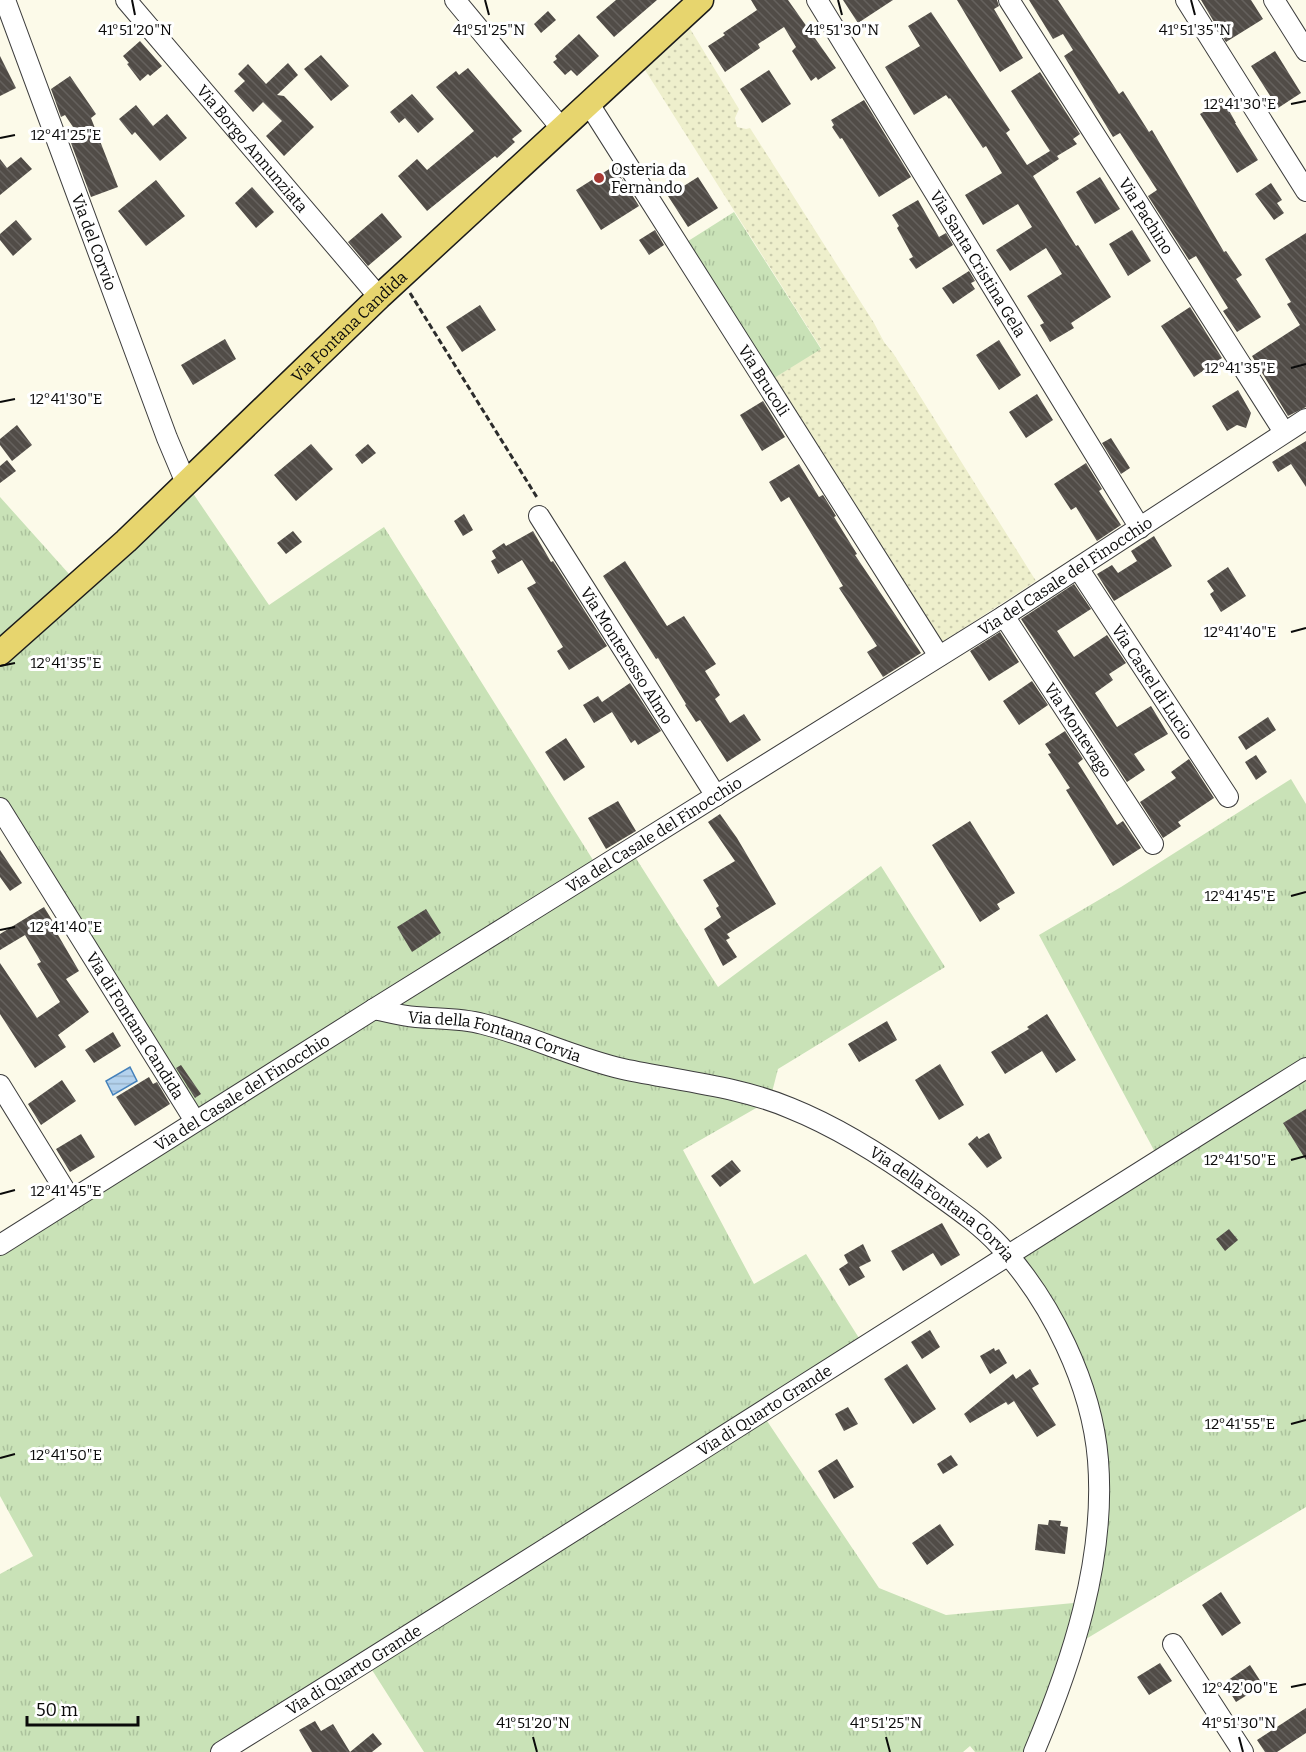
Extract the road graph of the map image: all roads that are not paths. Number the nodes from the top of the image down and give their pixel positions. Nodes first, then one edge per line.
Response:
1 (4, 0) edge
2 (126, 0) edge
3 (455, 0) edge
4 (817, 0) edge
5 (1010, 0) edge
6 (1186, 0) edge
7 (1274, 0) edge
8 (691, 3) edge
9 (1306, 51) edge
10 (589, 104) junction
11 (562, 129) junction
12 (1306, 191) edge
13 (379, 297) junction
14 (1306, 418) edge
15 (1284, 432) junction
16 (186, 483) junction
17 (539, 516) road end
18 (1140, 528) junction
19 (1078, 568) junction
20 (1004, 616) junction
21 (0, 653) edge
22 (939, 656) junction
23 (716, 796) junction
24 (1228, 797) dead end
25 (0, 808) edge
26 (1153, 844) dead end
27 (374, 1009) junction
28 (1306, 1068) edge
29 (0, 1085) edge
30 (195, 1122) junction
31 (71, 1200) junction
32 (0, 1245) edge
33 (1008, 1255) junction
34 (1173, 1644) dead end
35 (221, 1752) edge
36 (1034, 1752) edge
37 (1243, 1752) edge

1 - 16 street, Via del Corvio
2 - 13 street, Via Borgo Annunziata
3 - 11 street
4 - 18 street, Via Santa Cristina Gela
5 - 15 street, Via Pachino
6 - 12 street
7 - 9 street
8 - 10 main road, Via Fontana Candida
10 - 11 main road, Via Fontana Candida
10 - 22 street, Via Brucoli
11 - 13 main road, Via Fontana Candida
13 - 16 main road, Via Fontana Candida
14 - 15 street, Via del Casale del Finocchio
15 - 18 street, Via del Casale del Finocchio
16 - 21 main road, Via Fontana Candida
17 - 23 street, Via Monterosso Almo
18 - 19 street, Via del Casale del Finocchio
19 - 20 street, Via del Casale del Finocchio
19 - 24 street, Via Castel di Lucio
20 - 22 street, Via del Casale del Finocchio
20 - 26 street, Via Montevago
22 - 23 street, Via del Casale del Finocchio
23 - 27 street, Via del Casale del Finocchio
25 - 30 street, Via di Fontana Candida
27 - 30 street, Via del Casale del Finocchio
27 - 33 street, Via della Fontana Corvia
28 - 33 street, Via di Quarto Grande
29 - 31 street
30 - 31 street, Via del Casale del Finocchio
31 - 32 street, Via del Casale del Finocchio
33 - 35 street, Via di Quarto Grande
33 - 36 street, Via della Fontana Corvia
34 - 37 street

